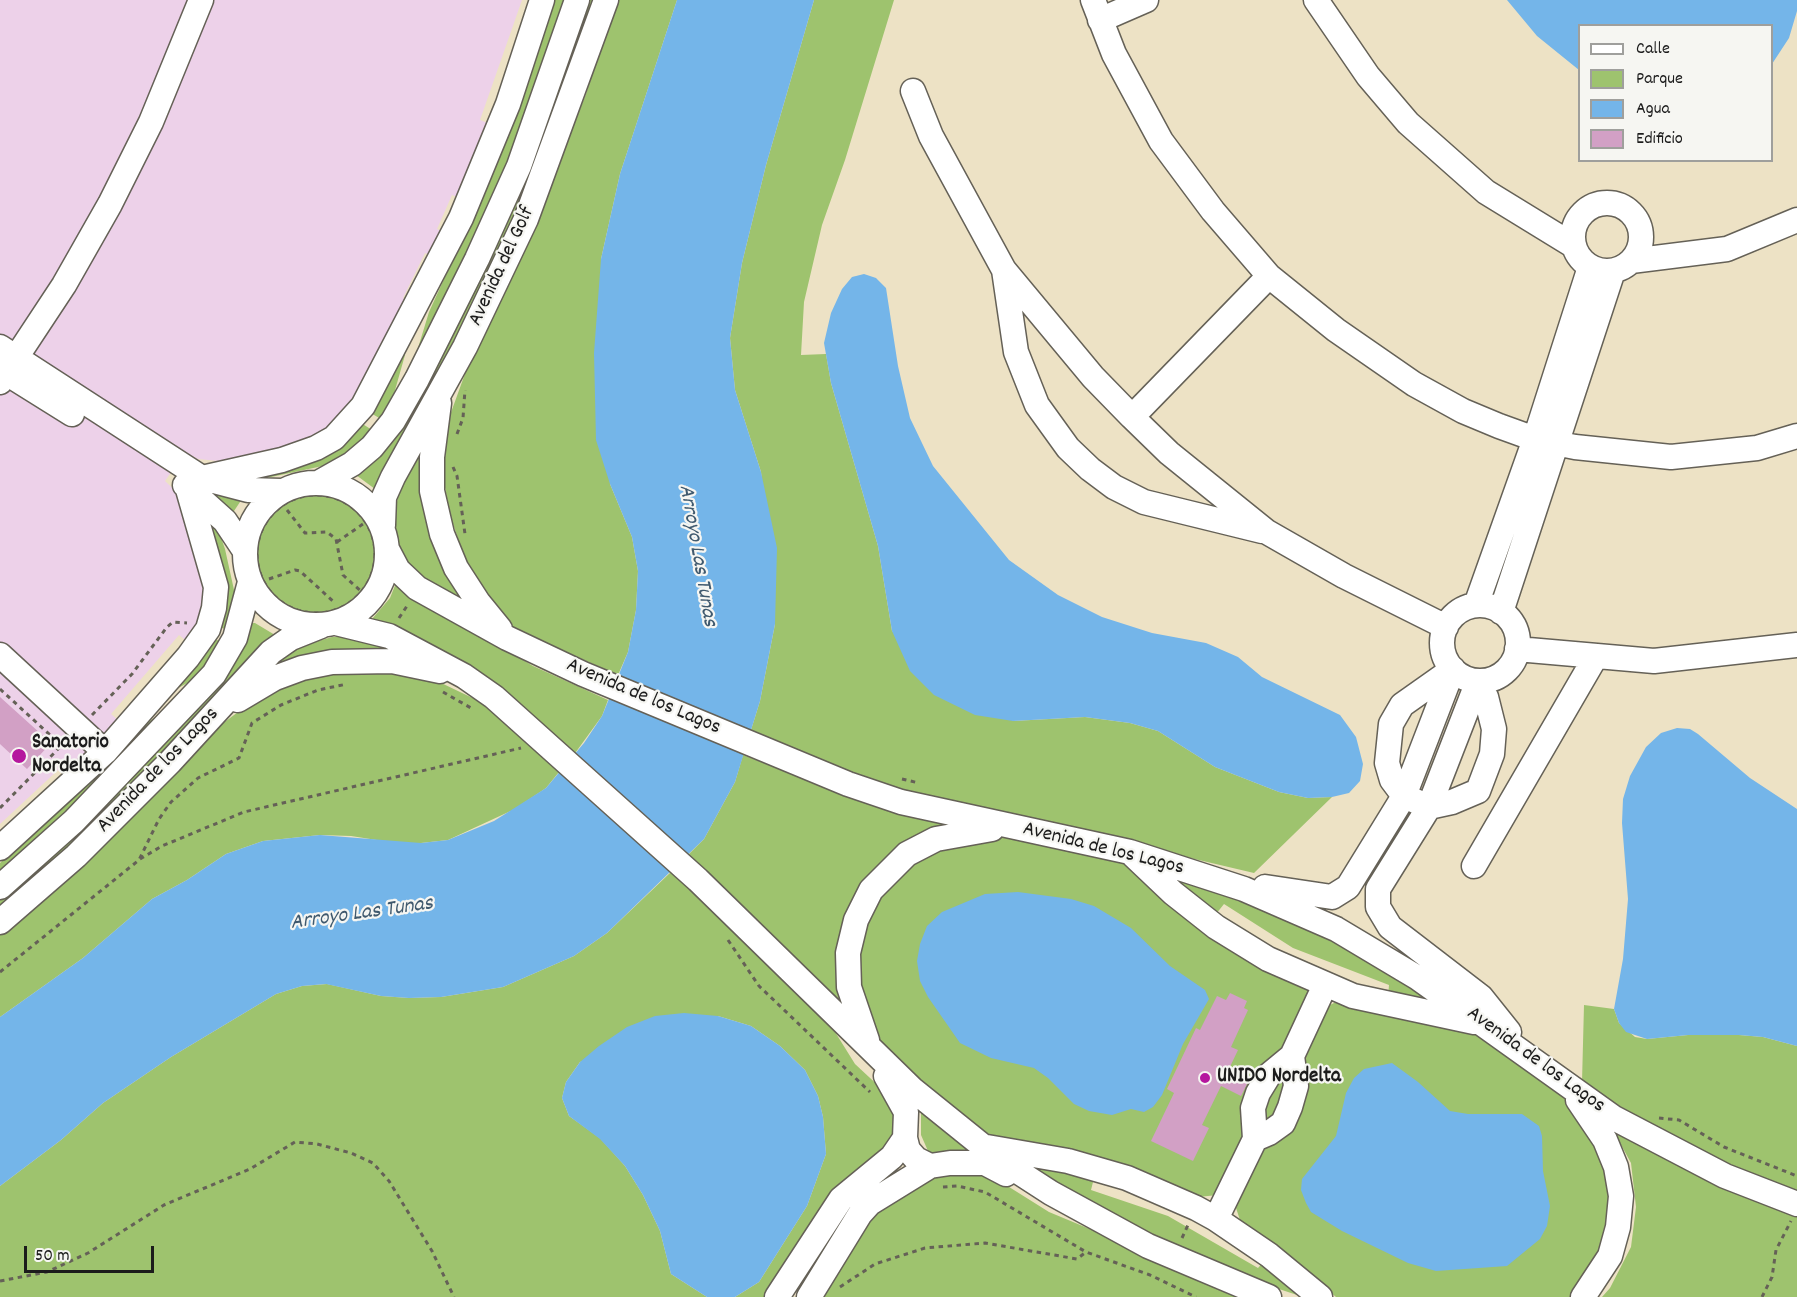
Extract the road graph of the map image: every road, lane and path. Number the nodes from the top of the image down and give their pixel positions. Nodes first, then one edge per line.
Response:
1 (201, 0) edge
2 (543, 0) edge
3 (577, 0) edge
4 (606, 0) edge
5 (1146, 0) edge
6 (1316, 0) edge
7 (1097, 10) edge
8 (913, 91) dead end
9 (1580, 216) junction
10 (1529, 219) junction
11 (1797, 220) edge
12 (1640, 227) junction
13 (1574, 246) junction
14 (1684, 254) junction
15 (1611, 266) junction
16 (1004, 270) junction
17 (1269, 276) junction
18 (421, 299) junction
19 (1059, 337) junction
20 (1016, 352) junction
21 (4, 366) edge
22 (440, 392) junction
23 (1131, 417) junction
24 (393, 422) junction
25 (1797, 436) edge
26 (1546, 441) junction
27 (1192, 472) junction
28 (186, 477) junction
29 (320, 482) junction
30 (282, 498) junction
31 (1174, 512) junction
32 (375, 521) junction
33 (1267, 532) junction
34 (338, 542) junction
35 (244, 551) junction
36 (388, 551) junction
37 (256, 583) junction
38 (417, 588) junction
39 (366, 595) junction
40 (1476, 605) junction
41 (1501, 612) junction
42 (337, 618) junction
43 (1446, 627) junction
44 (389, 636) junction
45 (507, 638) junction
46 (1797, 645) edge
47 (1517, 649) junction
48 (1769, 649) junction
49 (0, 655) edge
50 (1596, 656) junction
51 (1797, 656) edge
52 (1453, 669) junction
53 (464, 676) junction
54 (1478, 681) junction
55 (207, 683) junction
56 (349, 683) dead end
57 (0, 689) edge
58 (441, 690) dead end
59 (478, 711) dead end
60 (136, 719) junction
61 (210, 721) junction
62 (520, 741) dead end
63 (62, 746) dead end
64 (105, 752) junction
65 (1404, 796) junction
66 (1429, 807) junction
67 (1012, 828) junction
68 (0, 848) edge
69 (1130, 852) junction
70 (139, 860) junction
71 (1474, 866) dead end
72 (1204, 874) junction
73 (0, 887) edge
74 (0, 922) edge
75 (724, 931) dead end
76 (0, 972) edge
77 (1325, 985) junction
78 (1483, 1024) junction
79 (870, 1049) junction
80 (1292, 1056) junction
81 (1530, 1057) junction
82 (1568, 1087) junction
83 (874, 1096) dead end
84 (905, 1138) junction
85 (1255, 1139) junction
86 (982, 1146) junction
87 (934, 1177) junction
88 (1796, 1211) edge
89 (1216, 1219) junction
90 (1101, 1222) junction
91 (1086, 1252) junction
92 (0, 1281) edge
93 (838, 1281) dead end
94 (454, 1297) edge
95 (777, 1297) edge
96 (809, 1297) edge
97 (1196, 1297) edge
98 (1269, 1297) edge
99 (1320, 1297) edge
100 (1583, 1297) edge
101 (1762, 1297) edge

1 - 21 street
2 - 18 street
3 - 24 street, Avenida del Golf
4 - 22 street, Avenida del Golf
5 - 7 street
6 - 10 street
7 - 17 street
8 - 16 street
9 - 10 street
9 - 12 street
9 - 13 street
10 - 13 street
11 - 14 street
12 - 14 street
12 - 15 street
13 - 15 street
14 - 15 street
15 - 26 street
16 - 19 street
16 - 20 street
17 - 23 street
17 - 26 street
18 - 24 street
18 - 28 street
19 - 20 street
19 - 23 street
20 - 31 street
21 - 28 street
22 - 32 street, Avenida del Golf
22 - 45 street
23 - 27 street
24 - 29 street, Avenida del Golf
25 - 26 street
26 - 40 street
26 - 41 street
27 - 31 street
27 - 33 street
28 - 30 street
28 - 35 street
28 - 60 street
29 - 30 street
29 - 32 street
30 - 32 path
30 - 34 path
30 - 35 street
30 - 37 path
31 - 33 street
32 - 34 path
32 - 36 street
32 - 39 path
33 - 43 street
34 - 39 path
35 - 37 street
36 - 38 street, Avenida de los Lagos
36 - 39 street
37 - 42 path
37 - 42 street
37 - 42 path
37 - 55 street, Avenida de los Lagos
38 - 44 path
38 - 45 street, Avenida de los Lagos
39 - 42 street, Avenida de los Lagos
39 - 42 path
40 - 41 street
40 - 43 street
41 - 47 street
42 - 44 street
42 - 61 street, Avenida de los Lagos
43 - 52 street
44 - 53 street
45 - 67 street, Avenida de los Lagos
46 - 48 street
47 - 50 street
47 - 54 street
48 - 50 street
48 - 51 street
49 - 64 street
50 - 71 street
52 - 54 street
52 - 65 street
52 - 65 street
53 - 61 street
53 - 79 street
54 - 66 street
54 - 66 street
55 - 60 street
55 - 73 street, Avenida de los Lagos
56 - 70 path
57 - 63 path
58 - 59 path
60 - 64 street
61 - 74 street, Avenida de los Lagos
62 - 70 path
64 - 68 street
65 - 66 street
65 - 72 street
66 - 81 street
67 - 69 street, Avenida de los Lagos
67 - 79 street
69 - 72 street, Avenida de los Lagos
69 - 77 street
70 - 76 path
72 - 78 street, Avenida de los Lagos
75 - 83 path
77 - 78 street
77 - 80 street
78 - 81 street, Avenida de los Lagos
79 - 84 street
79 - 86 street
80 - 85 street
80 - 85 street
81 - 82 street, Avenida de los Lagos
82 - 88 street, Avenida de los Lagos
82 - 100 street
84 - 87 street
84 - 95 street
85 - 89 street
86 - 89 street
86 - 90 street
87 - 90 street
87 - 91 path
87 - 96 street
88 - 101 path
89 - 99 street
90 - 98 street
91 - 93 path
91 - 97 path
92 - 94 path

